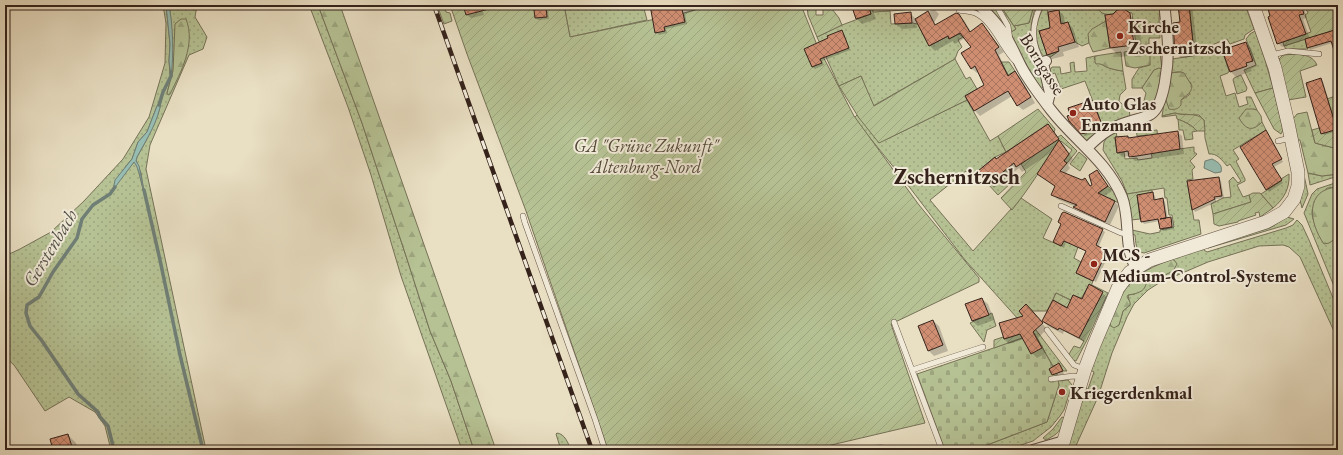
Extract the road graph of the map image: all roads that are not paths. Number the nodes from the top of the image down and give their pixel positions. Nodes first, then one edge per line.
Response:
1 (978, 5) edge
2 (996, 5) edge
3 (1041, 5) edge
4 (1253, 5) edge
5 (1166, 6) dead end
6 (959, 10) dead end
7 (1010, 43) junction
8 (1319, 54) dead end
9 (1272, 55) junction
10 (1045, 62) joint
11 (1023, 70) junction
12 (1048, 105) junction
13 (1291, 137) junction
14 (1278, 141) dead end
15 (1087, 148) junction
16 (1062, 206) dead end
17 (524, 216) dead end
18 (1128, 234) junction
19 (1136, 268) junction
20 (894, 322) dead end
21 (1047, 330) dead end
22 (983, 347) dead end
23 (912, 370) junction
24 (1084, 373) junction
25 (1051, 379) dead end
26 (1062, 446) edge
27 (605, 450) edge
28 (942, 450) edge
29 (1033, 450) edge

1 - 7 street, Borngasse
2 - 7 lane
3 - 10 lane
4 - 9 street
5 - 15 street
6 - 11 lane
7 - 11 street, Borngasse
8 - 9 lane
9 - 13 street
10 - 12 street
11 - 12 street, Borngasse
12 - 15 street, Borngasse
13 - 14 lane
13 - 19 street
15 - 18 street, Borngasse
16 - 18 lane
17 - 27 lane
18 - 19 street, Borngasse
19 - 24 street
20 - 23 lane
21 - 24 lane
22 - 23 lane
23 - 28 lane
24 - 25 lane
24 - 26 street
26 - 29 street

